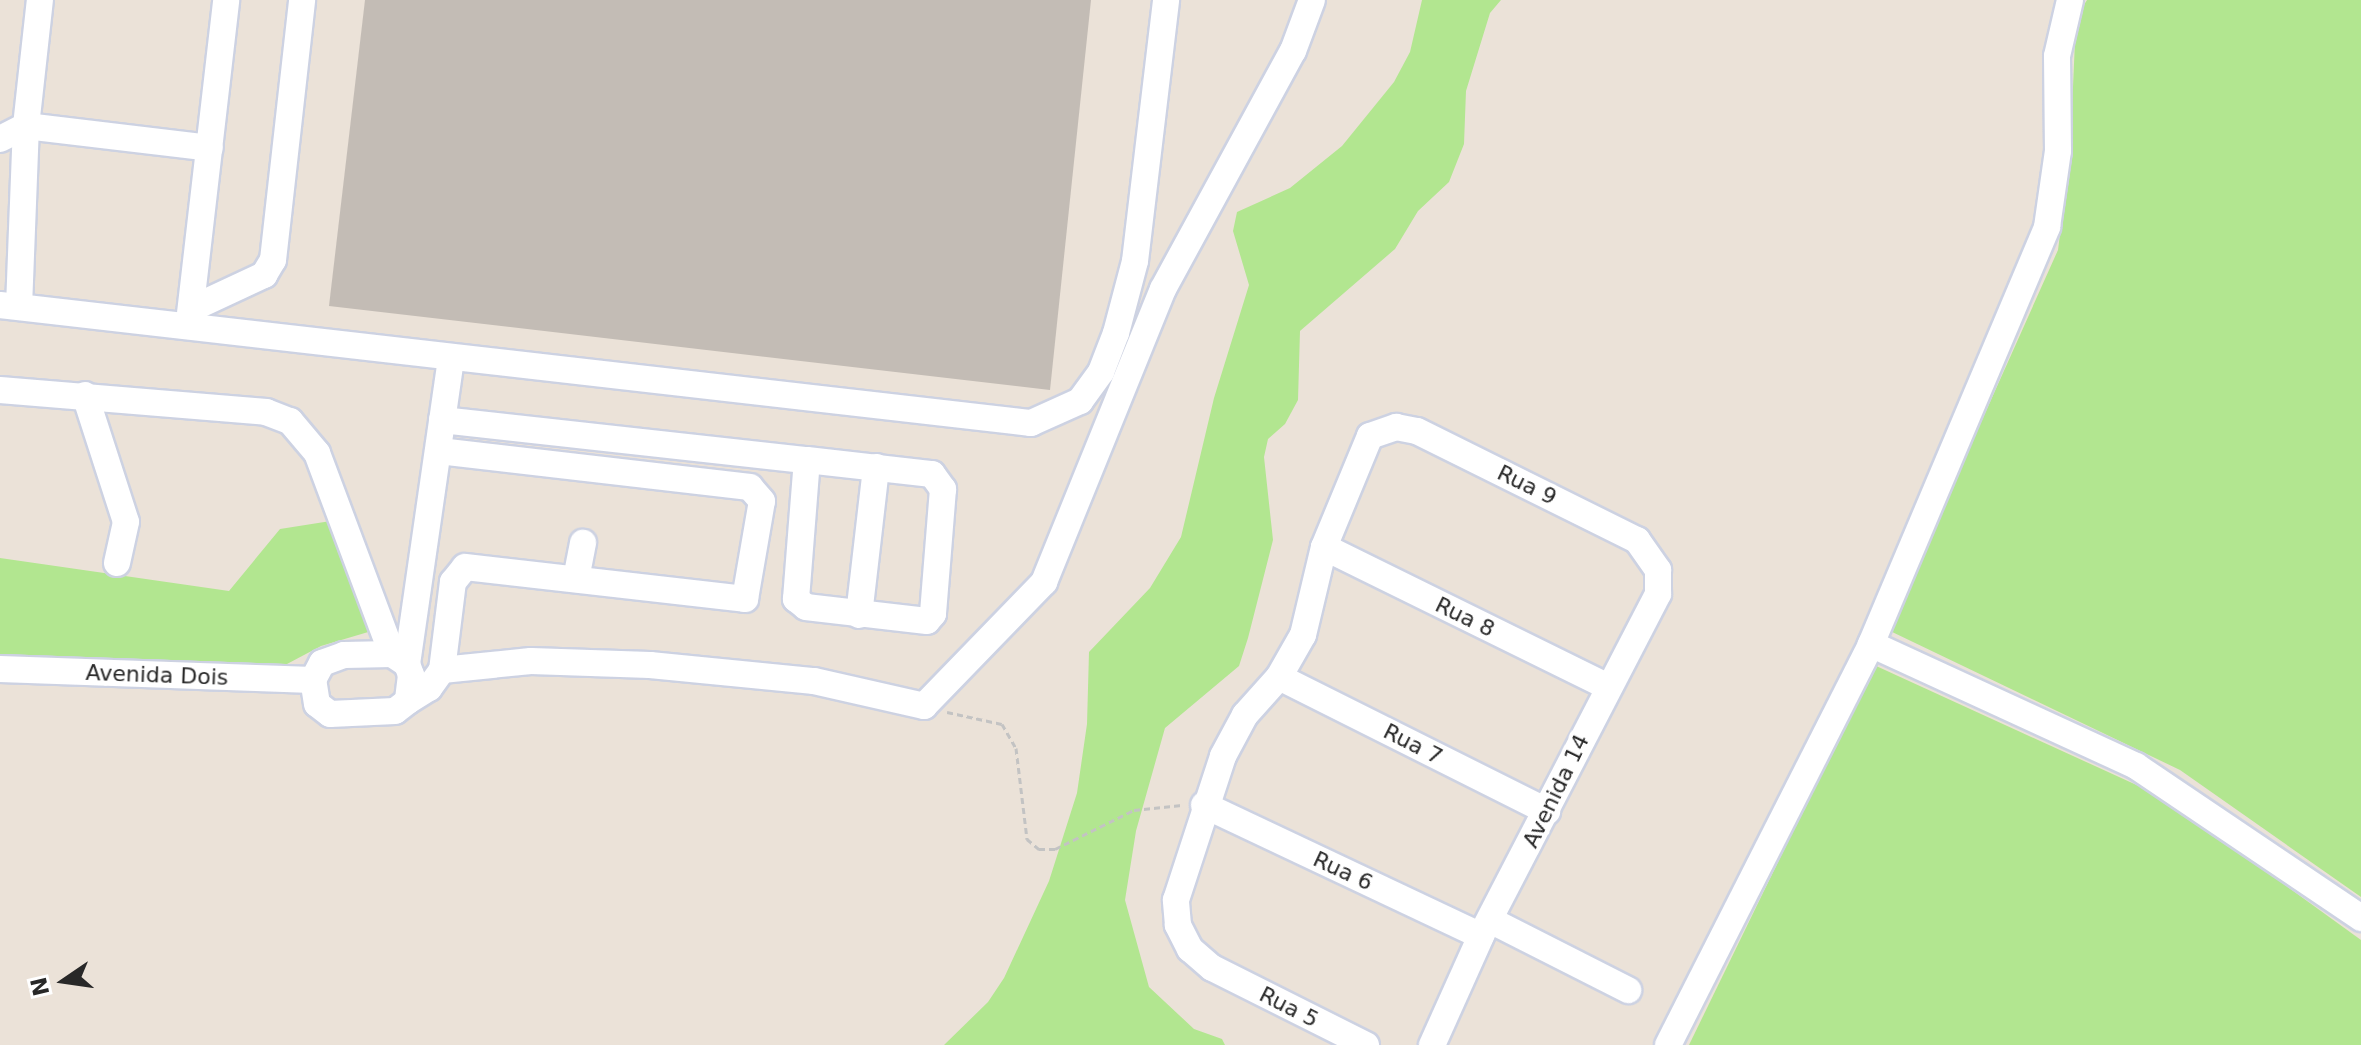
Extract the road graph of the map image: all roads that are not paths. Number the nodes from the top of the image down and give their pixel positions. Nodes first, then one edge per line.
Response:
1 (40, 0) edge
2 (226, 0) edge
3 (302, 0) edge
4 (1166, 0) edge
5 (1312, 0) edge
6 (2070, 0) edge
7 (26, 126) junction
8 (0, 139) edge
9 (210, 148) junction
10 (10, 306) edge
11 (190, 319) junction
12 (451, 359) junction
13 (0, 390) edge
14 (85, 395) junction
15 (442, 420) junction
16 (439, 451) junction
17 (807, 460) junction
18 (876, 467) junction
19 (1637, 540) joint
20 (583, 543) dead end
21 (1324, 547) junction
22 (117, 563) dead end
23 (576, 579) junction
24 (415, 612) junction
25 (449, 615) junction
26 (859, 615) junction
27 (1871, 644) junction
28 (400, 659) junction
29 (0, 669) edge
30 (442, 670) junction
31 (1279, 677) junction
32 (0, 684) edge
33 (313, 686) junction
34 (1607, 686) junction
35 (408, 701) junction
36 (1204, 805) junction
37 (1547, 811) junction
38 (2361, 918) edge
39 (1485, 928) junction
40 (1628, 990) dead end
41 (1366, 1045) edge
42 (1432, 1045) edge
43 (1668, 1045) edge

1 - 7 street
2 - 9 street
3 - 11 street
4 - 12 street
5 - 30 street
6 - 27 street
7 - 8 street
7 - 9 street
7 - 10 street
9 - 11 street
10 - 11 street
11 - 12 street
12 - 15 street
13 - 14 street
14 - 22 street
14 - 28 street
15 - 16 street
15 - 17 street
16 - 23 street
16 - 24 street
17 - 18 street
17 - 26 street
18 - 26 street
18 - 26 street
19 - 21 street, Rua 9
19 - 34 street, Avenida 14
20 - 23 street
21 - 31 street
21 - 34 street, Rua 8
23 - 25 street
24 - 25 street
24 - 28 street
25 - 30 street
27 - 38 street
27 - 43 street
28 - 33 street
28 - 35 street
29 - 33 street, Avenida Dois
30 - 35 street
31 - 36 street
31 - 37 street, Rua 7
32 - 33 street, Avenida Dois
33 - 35 street
34 - 37 street, Avenida 14
36 - 39 street, Rua 6
36 - 41 street, Rua 5
37 - 39 street, Avenida 14
39 - 40 street, Rua 6
39 - 42 street, Avenida 14

